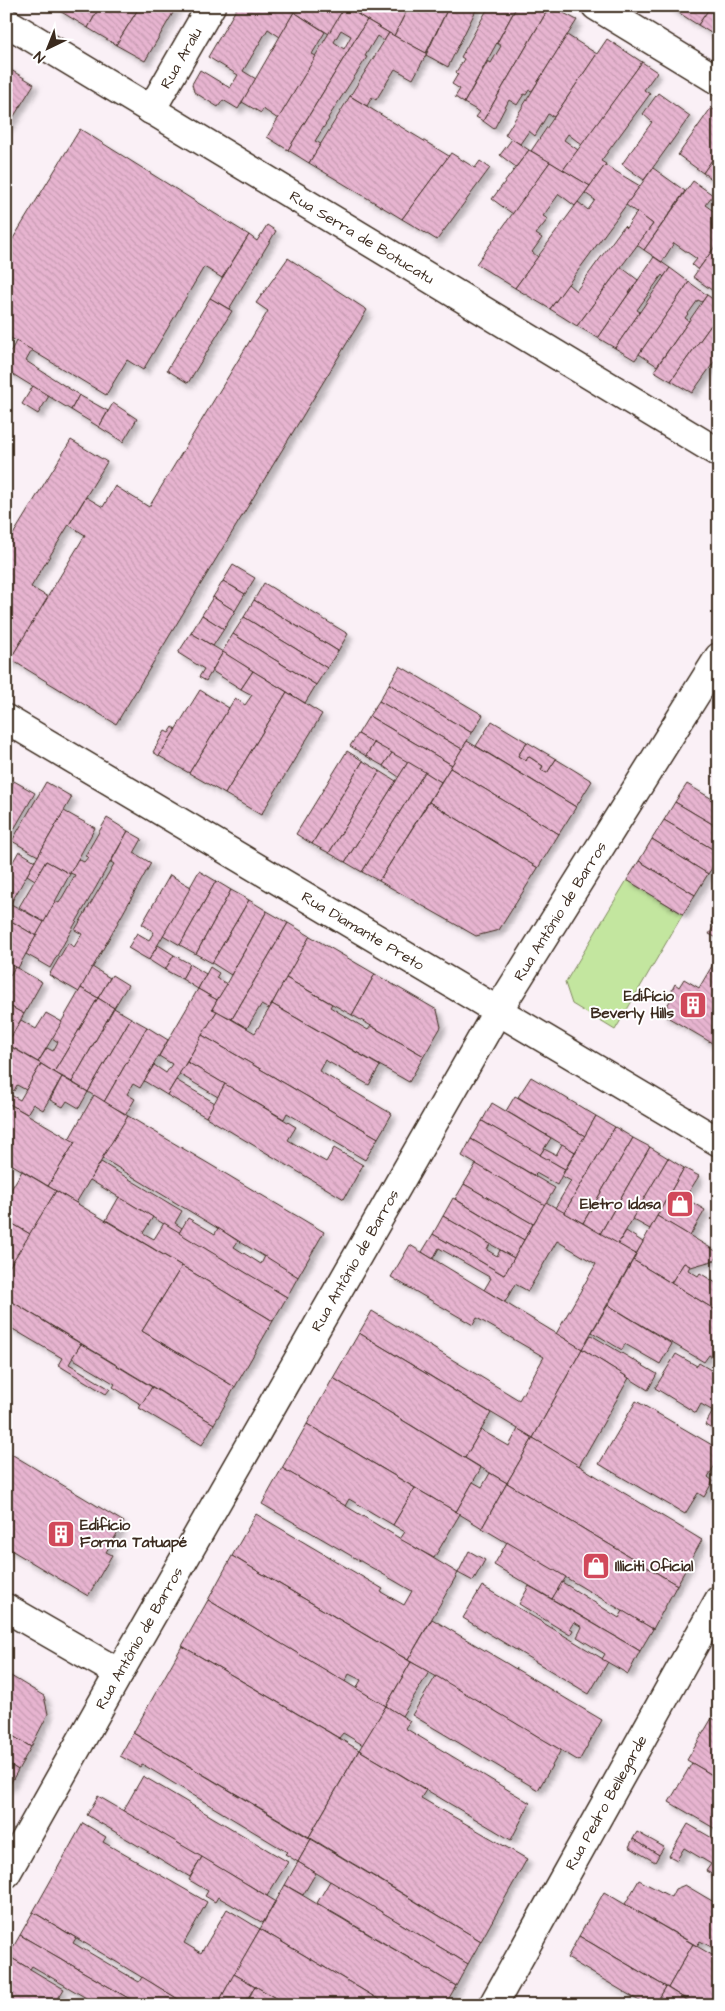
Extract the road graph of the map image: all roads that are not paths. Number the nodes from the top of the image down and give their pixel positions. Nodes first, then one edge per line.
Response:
1 (211, 6) edge
2 (596, 6) edge
3 (6, 22) edge
4 (719, 81) edge
5 (151, 110) junction
6 (719, 453) edge
7 (719, 656) edge
8 (6, 719) edge
9 (498, 1012) junction
10 (719, 1142) edge
11 (719, 1600) edge
12 (6, 1608) edge
13 (119, 1673) junction
14 (6, 1874) edge
15 (493, 2005) edge

1 - 5 street, Rua Aralu
2 - 4 street
3 - 5 street, Rua Serra de Botucatu
5 - 6 street, Rua Serra de Botucatu
7 - 9 street, Rua Antônio de Barros
8 - 9 street, Rua Diamante Preto
9 - 10 street, Rua Diamante Preto
9 - 13 street, Rua Antônio de Barros
11 - 15 street, Rua Pedro Bellegarde
12 - 13 street
13 - 14 street, Rua Antônio de Barros

